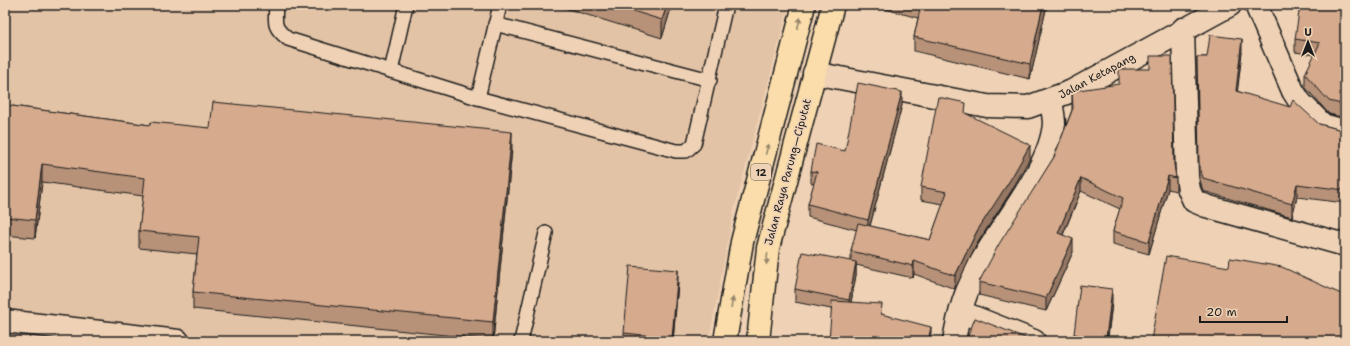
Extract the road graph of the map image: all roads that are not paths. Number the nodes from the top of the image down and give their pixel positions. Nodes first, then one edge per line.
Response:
1 (276, 5) edge
2 (406, 5) edge
3 (500, 5) edge
4 (726, 5) edge
5 (804, 5) edge
6 (833, 5) edge
7 (1230, 5) edge
8 (1256, 5) edge
9 (495, 24) junction
10 (1183, 29) junction
11 (391, 72) junction
12 (814, 73) junction
13 (710, 80) junction
14 (478, 98) junction
15 (1051, 100) junction
16 (1345, 131) edge
17 (546, 233) dead end
18 (1345, 245) edge
19 (961, 312) junction
20 (5, 321) edge
21 (178, 341) edge
22 (521, 341) edge
23 (725, 341) edge
24 (758, 341) edge
25 (954, 341) edge
26 (1034, 341) edge

1 - 11 lane
2 - 11 lane
3 - 9 lane
4 - 13 lane
23 -> 5 highway, 12
6 - 12 highway, Jalan Raya Parung—Ciputat / 12
7 - 10 street, Jalan Ketapang
8 - 16 street
9 - 13 lane
9 - 14 lane
10 - 15 street, Jalan Ketapang
10 - 18 street
11 - 14 lane
12 - 15 street, Jalan Ketapang
12 -> 24 highway, Jalan Raya Parung—Ciputat / 12
13 - 14 lane
15 - 19 street
17 - 22 lane
19 - 25 street
19 - 26 street
20 - 21 street

